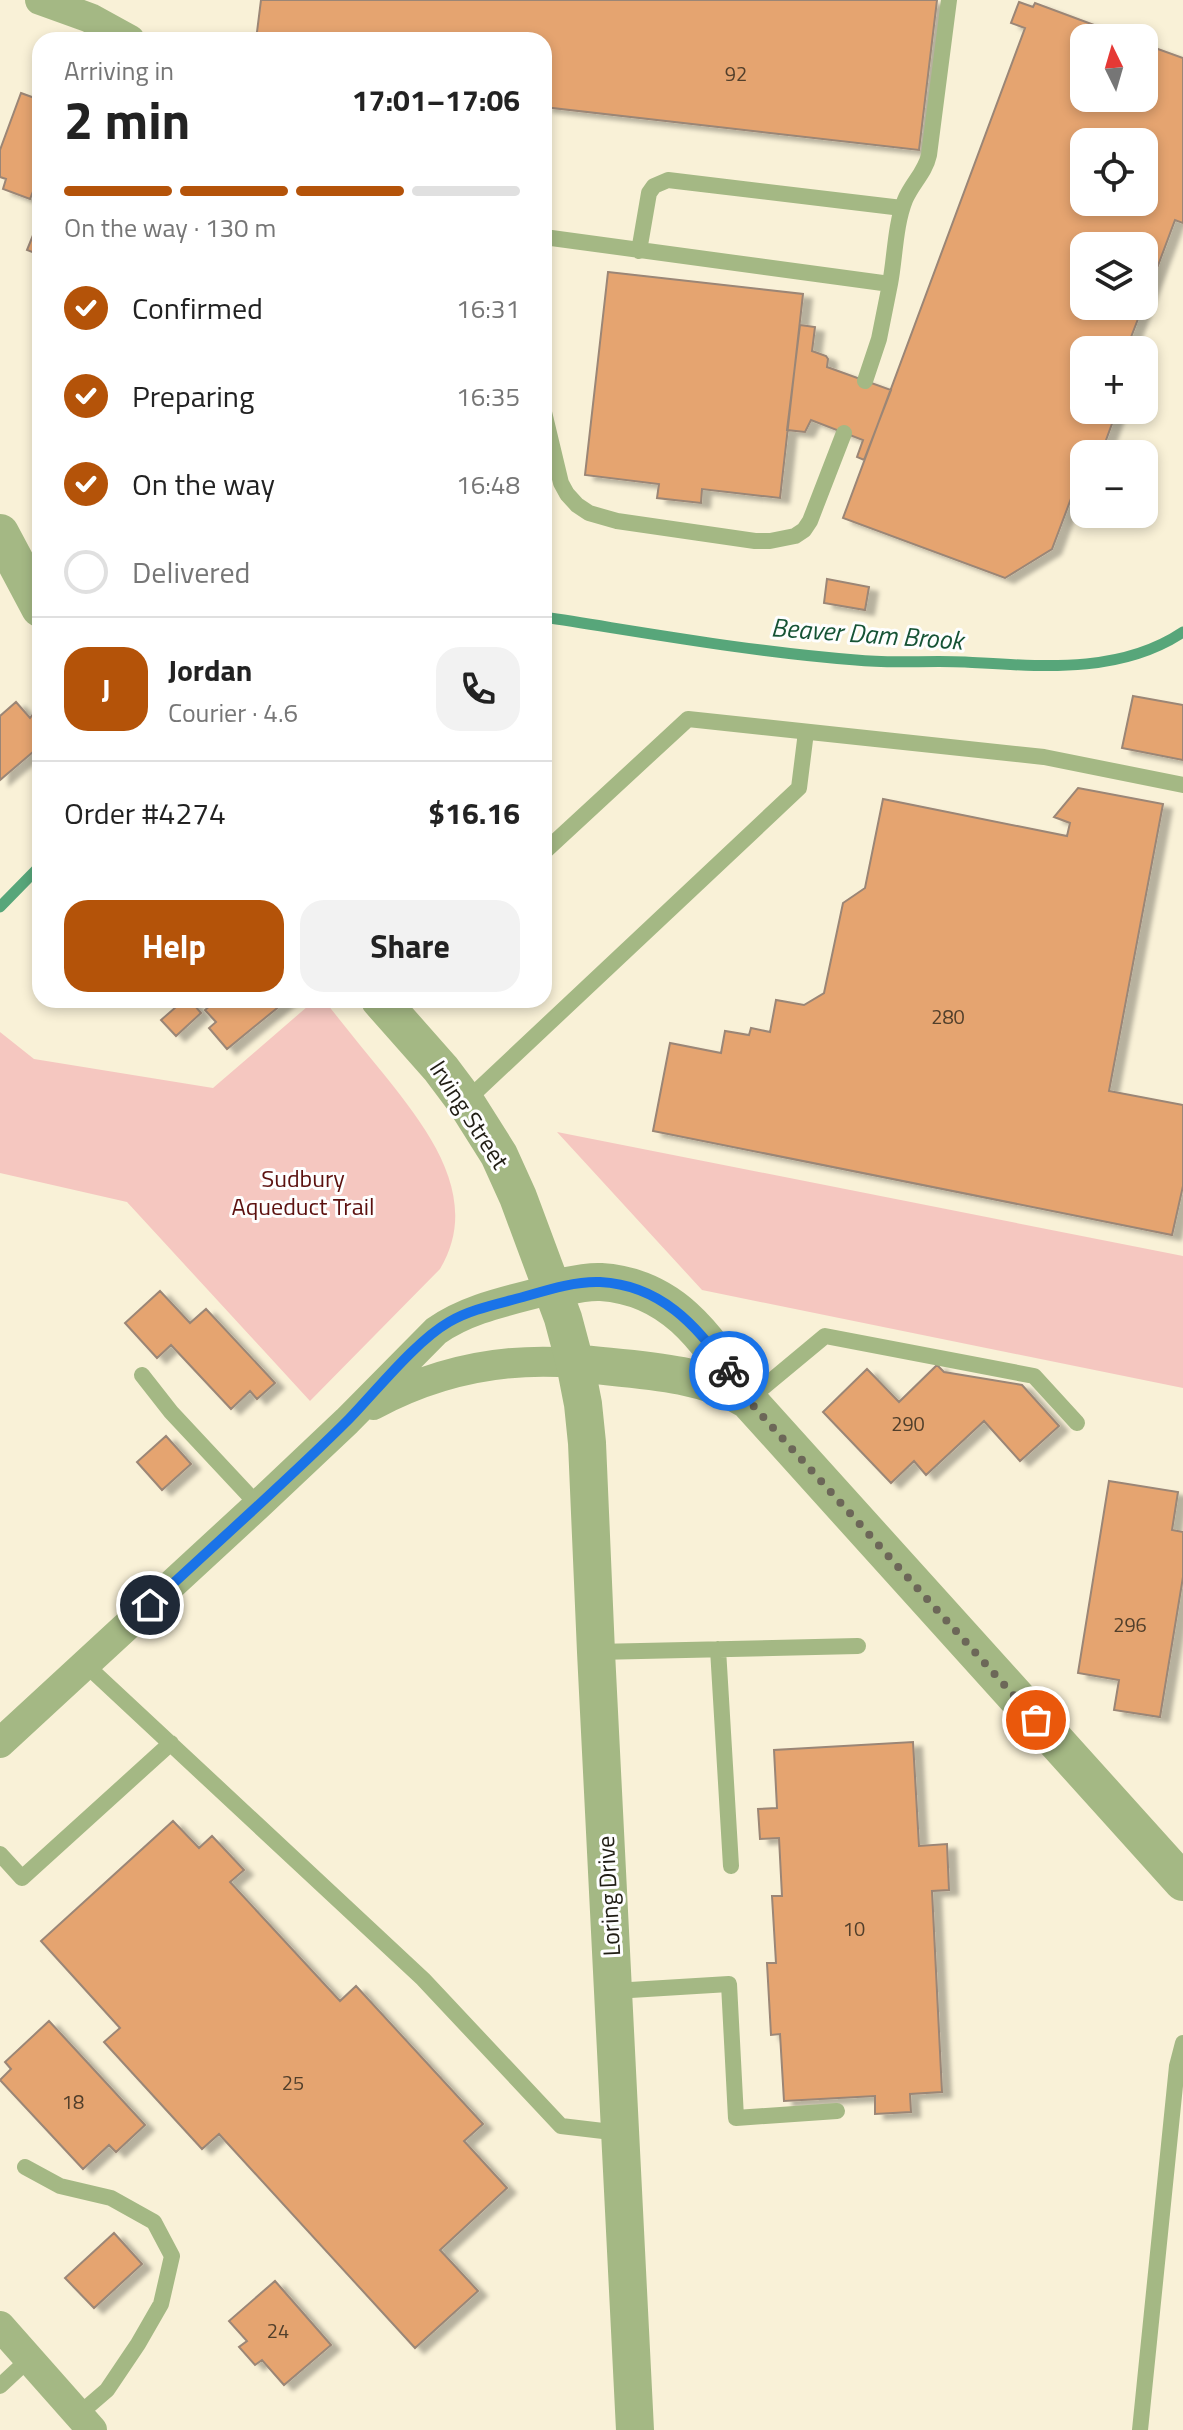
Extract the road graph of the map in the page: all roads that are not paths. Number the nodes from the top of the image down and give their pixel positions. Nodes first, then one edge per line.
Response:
1 (40, 0) edge
2 (949, 0) edge
3 (115, 32) edge
4 (902, 208) junction
5 (552, 238) edge
6 (639, 251) junction
7 (890, 284) junction
8 (865, 381) dead end
9 (844, 433) dead end
10 (552, 445) edge
11 (0, 533) edge
12 (0, 581) edge
13 (32, 593) edge
14 (32, 616) edge
15 (806, 732) junction
16 (1183, 785) edge
17 (552, 845) edge
18 (388, 1008) edge
19 (465, 1101) junction
20 (552, 1289) junction
21 (575, 1363) junction
22 (142, 1375) dead end
23 (748, 1400) junction
24 (347, 1421) junction
25 (1077, 1423) dead end
26 (258, 1505) junction
27 (858, 1646) dead end
28 (718, 1649) junction
29 (596, 1652) junction
30 (85, 1664) junction
31 (0, 1743) edge
32 (171, 1743) junction
33 (0, 1854) edge
34 (731, 1866) dead end
35 (1183, 1882) edge
36 (614, 1991) junction
37 (1183, 2043) edge
38 (837, 2111) dead end
39 (620, 2133) junction
40 (25, 2167) dead end
41 (0, 2326) edge
42 (29, 2359) junction
43 (0, 2386) edge
44 (85, 2422) edge
45 (635, 2430) edge
46 (1140, 2430) edge

1 - 3 street
2 - 4 lane
4 - 6 lane
4 - 7 lane
5 - 6 lane
6 - 7 lane
7 - 8 lane
9 - 10 lane
11 - 13 street
12 - 14 street
15 - 16 lane
15 - 17 lane
15 - 19 lane
18 - 19 street, Irving Street
19 - 20 street, Irving Street
20 - 21 street, Irving Street
20 - 23 street
20 - 24 street
21 - 23 street
21 - 24 street
21 - 29 street, Loring Drive
22 - 26 lane
23 - 25 lane
23 - 35 street
24 - 26 street
26 - 30 street
27 - 28 lane
28 - 29 lane
28 - 34 lane
29 - 36 street, Loring Drive
30 - 31 street
30 - 32 lane
32 - 33 lane
32 - 39 lane
36 - 38 lane
36 - 39 street, Loring Drive
37 - 46 lane
39 - 45 street, Loring Drive
40 - 44 lane
41 - 42 street
42 - 43 lane
42 - 44 street

